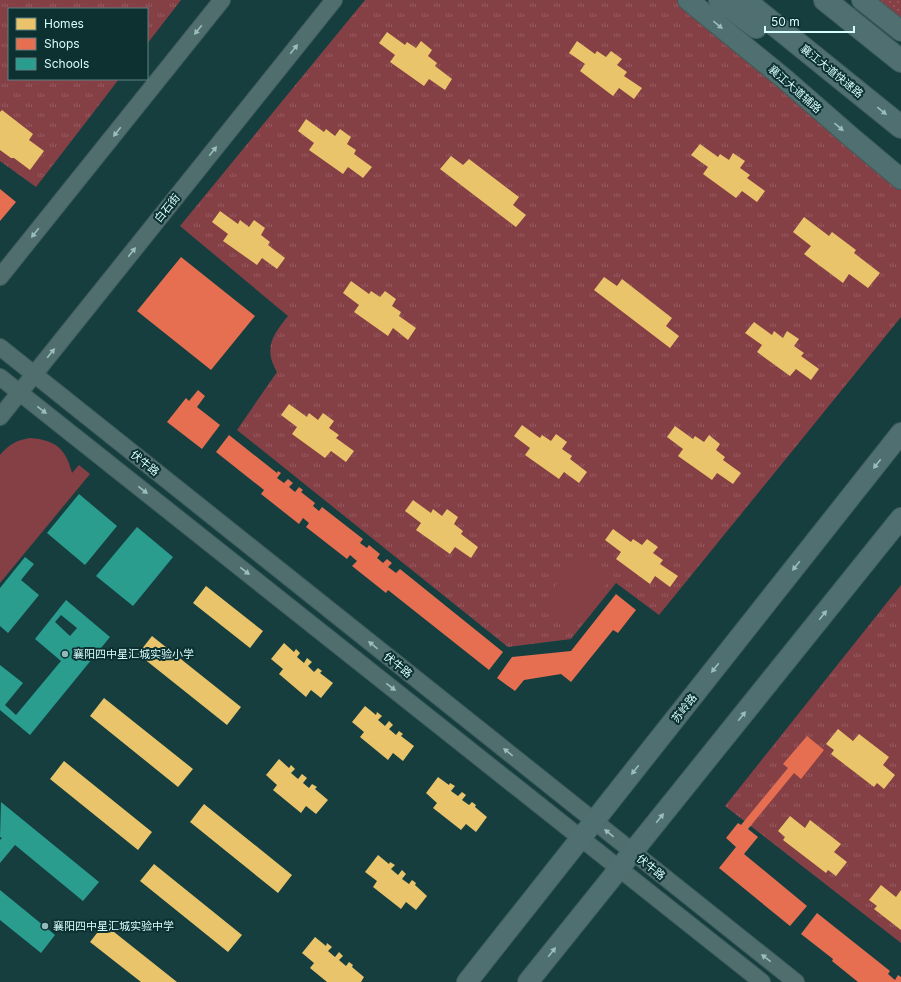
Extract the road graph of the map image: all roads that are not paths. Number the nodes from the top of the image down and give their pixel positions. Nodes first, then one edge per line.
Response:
1 (222, 0) edge
2 (334, 0) edge
3 (688, 0) edge
4 (720, 0) edge
5 (744, 0) edge
6 (862, 0) edge
7 (830, 3) edge
8 (901, 31) edge
9 (899, 60) edge
10 (821, 61) junction
11 (901, 126) edge
12 (901, 179) edge
13 (0, 277) edge
14 (0, 347) edge
15 (34, 374) junction
16 (0, 377) edge
17 (20, 392) junction
18 (0, 417) edge
19 (901, 433) edge
20 (901, 518) edge
21 (594, 821) junction
22 (581, 838) junction
23 (633, 852) junction
24 (619, 869) junction
25 (467, 982) edge
26 (528, 982) edge
27 (762, 982) edge
28 (796, 982) edge

1 -> 13 street
15 -> 2 street, 白石街
3 -> 12 main road, 襄江大道辅路
4 - 10 highway
5 - 10 highway, 襄江大道快速路
6 - 8 main road
7 - 9 highway
10 -> 11 highway, 襄江大道快速路
14 - 15 street, 伏牛路
15 - 17 street, 白石街
21 -> 15 street, 伏牛路
16 - 17 street
17 - 18 street, 白石街
17 -> 22 street
19 -> 21 main road, 苏岭路
23 -> 20 main road
21 - 22 main road, 苏岭路
23 -> 21 street, 伏牛路
22 - 24 street
22 - 25 main road, 苏岭路
23 - 24 main road
28 -> 23 street, 伏牛路
26 -> 24 main road
24 - 27 street

